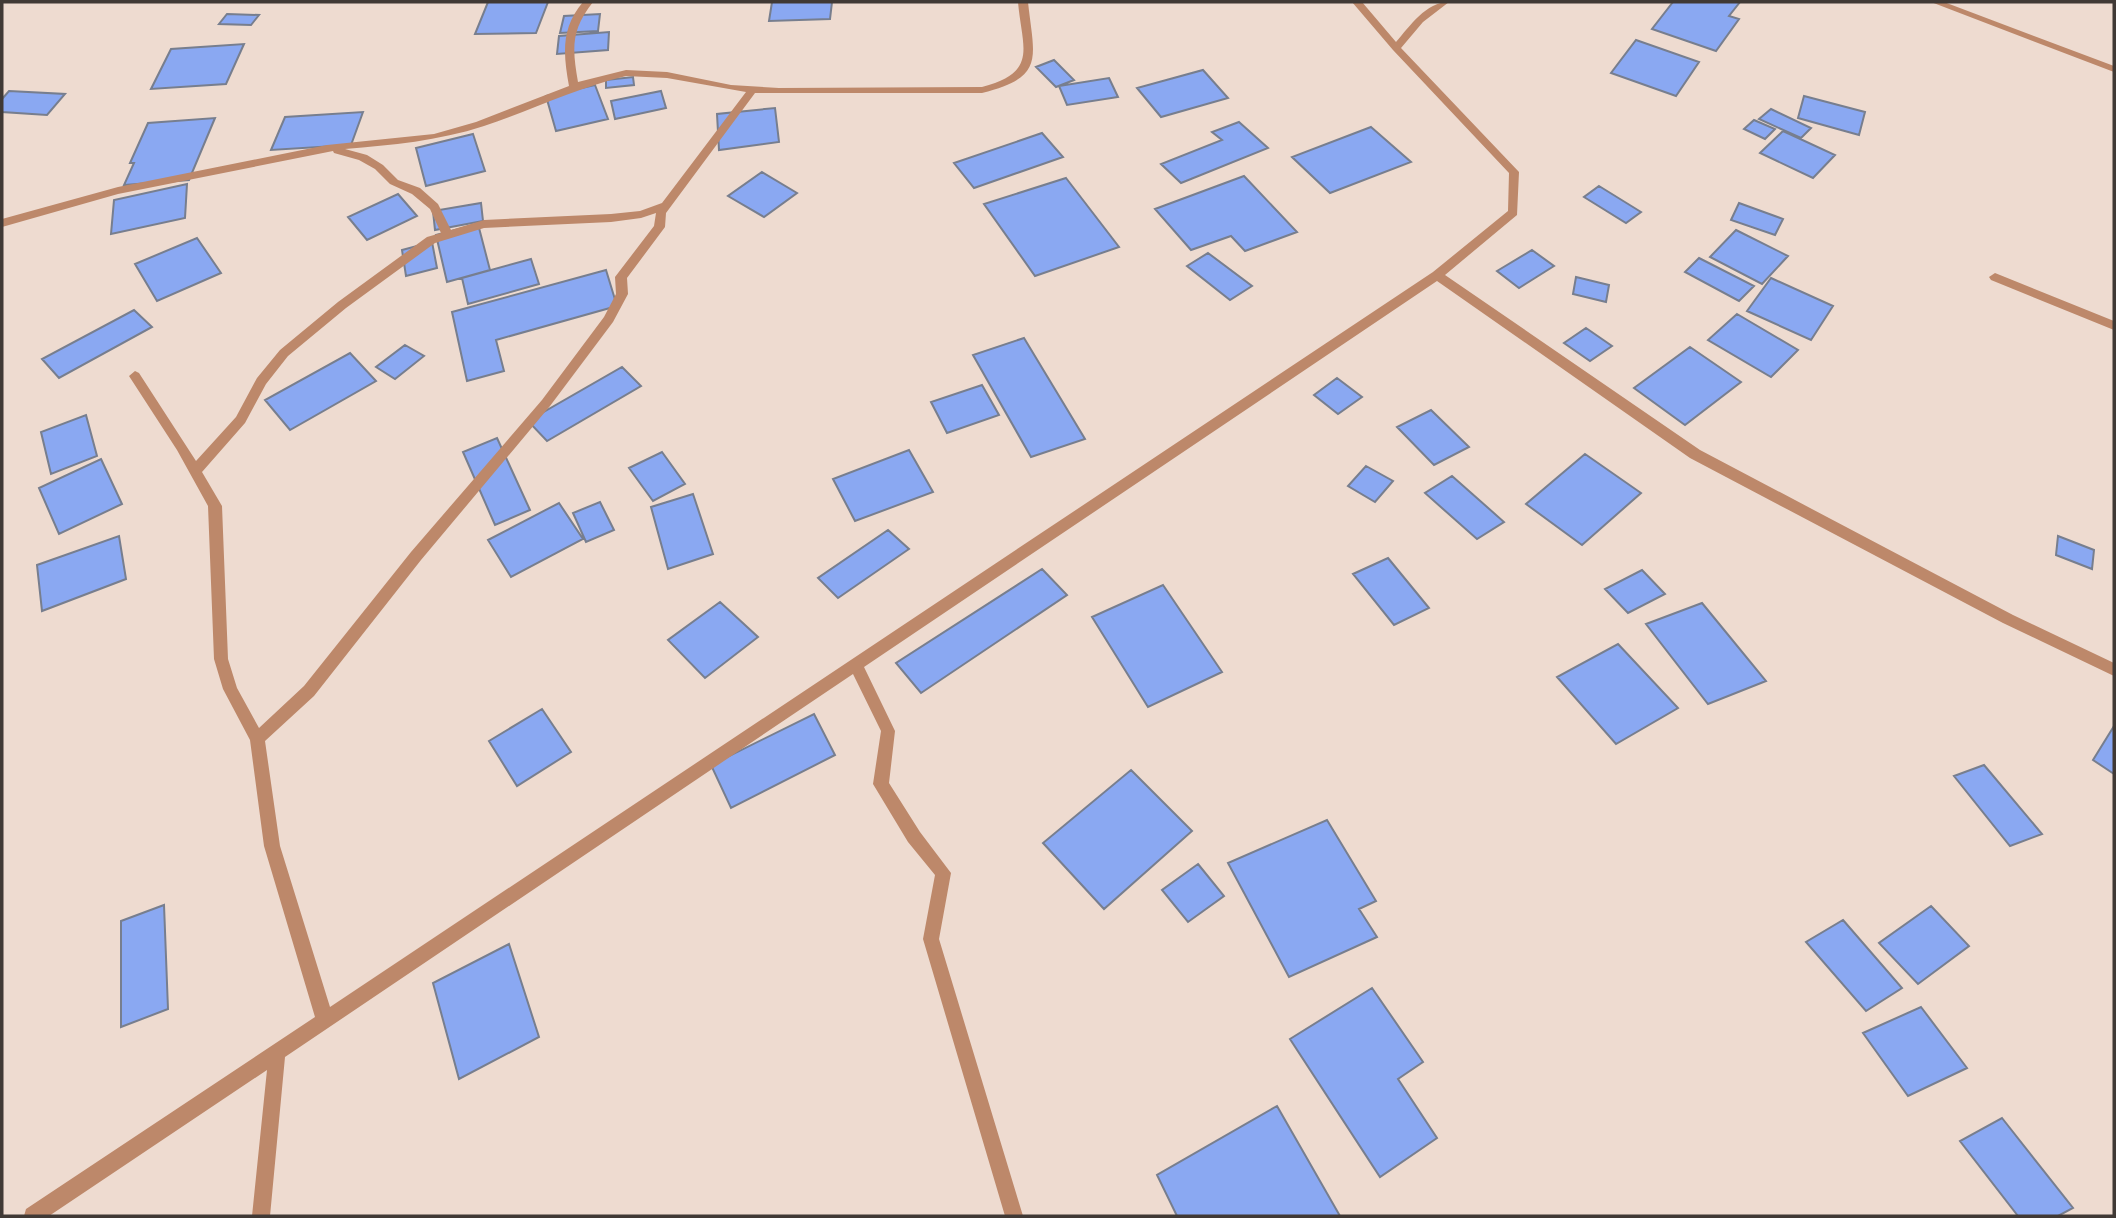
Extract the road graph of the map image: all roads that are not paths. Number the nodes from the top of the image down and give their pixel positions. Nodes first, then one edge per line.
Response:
1 (588, 2) edge
2 (1023, 2) edge
3 (1357, 2) edge
4 (1444, 2) edge
5 (1936, 2) edge
6 (1396, 48) junction
7 (2114, 69) edge
8 (574, 87) junction
9 (753, 89) junction
10 (327, 148) junction
11 (667, 205) junction
12 (2, 223) edge
13 (448, 235) junction
14 (1437, 275) junction
15 (1994, 277) dead end
16 (2114, 326) edge
17 (135, 376) dead end
18 (195, 471) junction
19 (856, 665) junction
20 (2114, 670) edge
21 (257, 738) junction
22 (325, 1020) junction
23 (277, 1052) junction
24 (33, 1216) edge
25 (261, 1216) edge
26 (1014, 1216) edge

1 - 8 street
2 - 9 street
3 - 6 street
4 - 6 street
5 - 7 street
6 - 14 street
8 - 9 street
8 - 10 street
9 - 11 street
10 - 12 street
10 - 13 street
11 - 13 street
11 - 21 street
13 - 18 street
14 - 19 street
14 - 20 street
15 - 16 street
17 - 18 street
18 - 21 street
19 - 22 street
19 - 26 street
21 - 22 street
22 - 23 street
23 - 24 street
23 - 25 street

